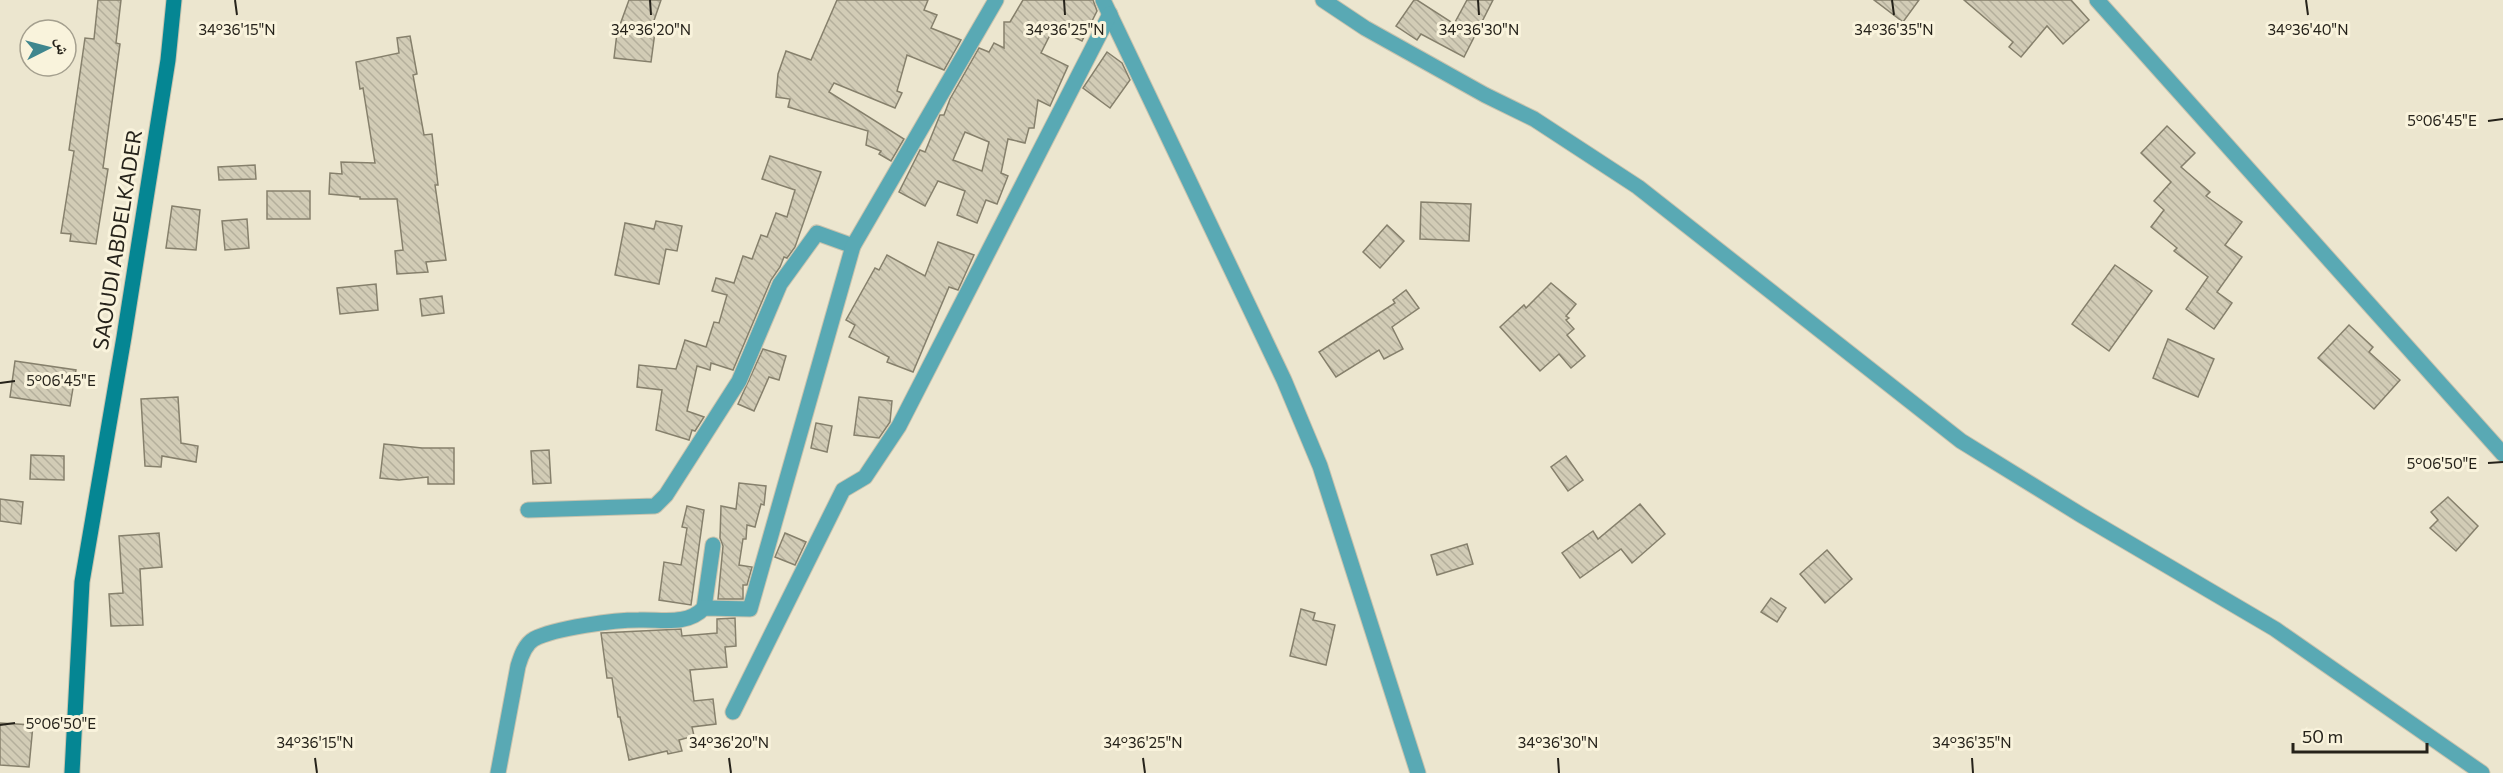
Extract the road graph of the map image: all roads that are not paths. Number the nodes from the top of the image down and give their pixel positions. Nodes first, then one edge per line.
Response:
1 (174, 0) edge
2 (996, 0) edge
3 (1323, 0) edge
4 (2097, 0) edge
5 (1106, 7) edge
6 (853, 246) junction
7 (2503, 454) edge
8 (528, 510) dead end
9 (713, 545) dead end
10 (704, 608) junction
11 (733, 712) dead end
12 (72, 773) edge
13 (498, 773) edge
14 (1418, 773) edge
15 (2482, 773) edge

1 - 12 main road, SAOUDI ABDELKADER
2 - 6 street
3 - 15 street
4 - 7 street
5 - 11 street
5 - 14 street
6 - 8 street
6 - 10 street
9 - 10 street
10 - 13 street

